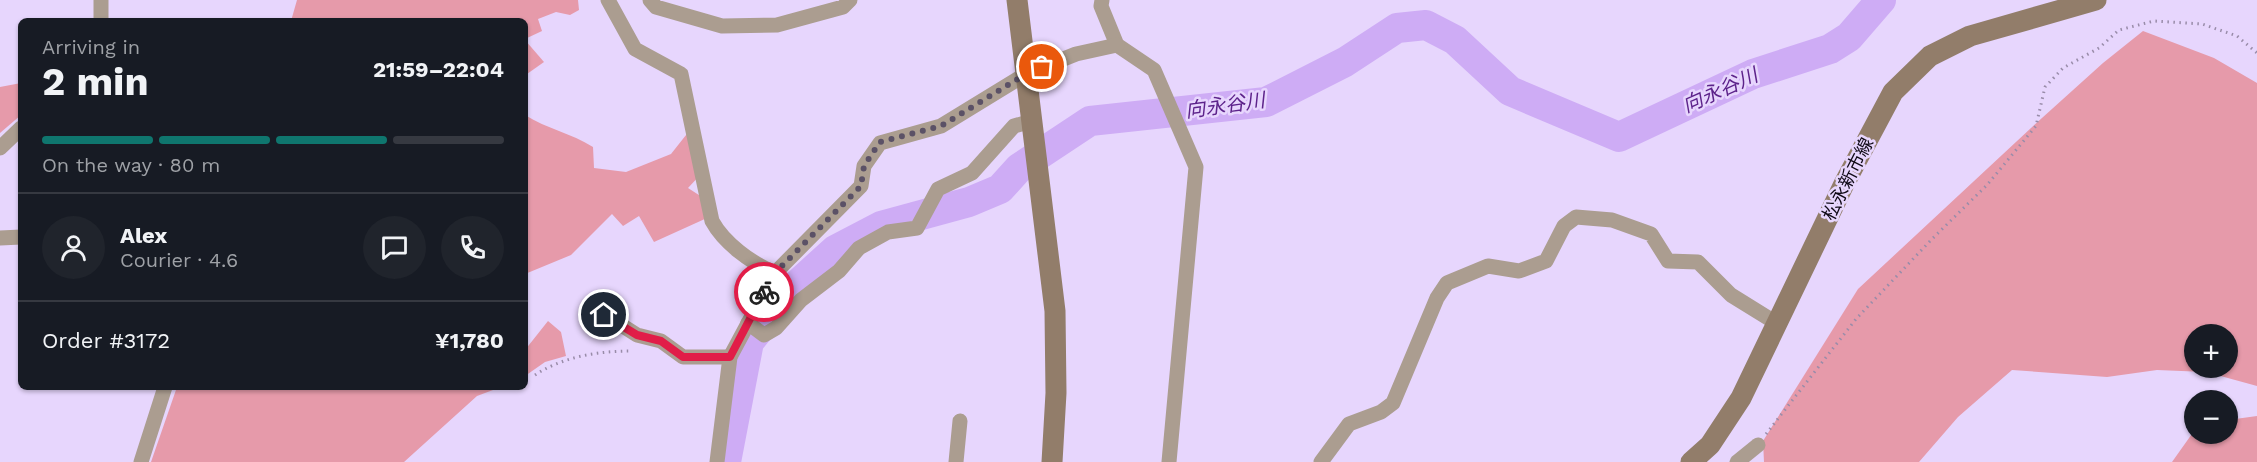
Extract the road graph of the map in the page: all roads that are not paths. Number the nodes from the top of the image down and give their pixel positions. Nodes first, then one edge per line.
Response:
1 (101, 0) edge
2 (608, 0) edge
3 (650, 0) edge
4 (850, 0) edge
5 (1017, 0) edge
6 (1102, 0) edge
7 (2094, 0) edge
8 (101, 18) edge
9 (1117, 45) junction
10 (1026, 74) junction
11 (1033, 124) junction
12 (18, 131) edge
13 (0, 148) edge
14 (18, 237) edge
15 (0, 238) edge
16 (775, 273) junction
17 (604, 315) dead end
18 (748, 322) junction
19 (1778, 324) junction
20 (730, 357) junction
21 (164, 390) edge
22 (960, 421) dead end
23 (1758, 445) road end
24 (141, 462) edge
25 (717, 462) edge
26 (956, 462) edge
27 (1052, 462) edge
28 (1169, 462) edge
29 (1321, 462) edge
30 (1691, 462) edge
31 (1737, 462) edge

1 - 8 street
2 - 16 street
3 - 4 street
5 - 10 main road
6 - 9 street
7 - 19 main road, 松永新市線
9 - 10 street
9 - 28 street
10 - 11 main road
10 - 16 street
11 - 18 street
11 - 27 main road
12 - 13 street
14 - 15 street
16 - 18 street
17 - 20 street
18 - 20 street
19 - 29 street
19 - 30 main road, 松永新市線
20 - 25 street
21 - 24 street
22 - 26 street
23 - 31 street

